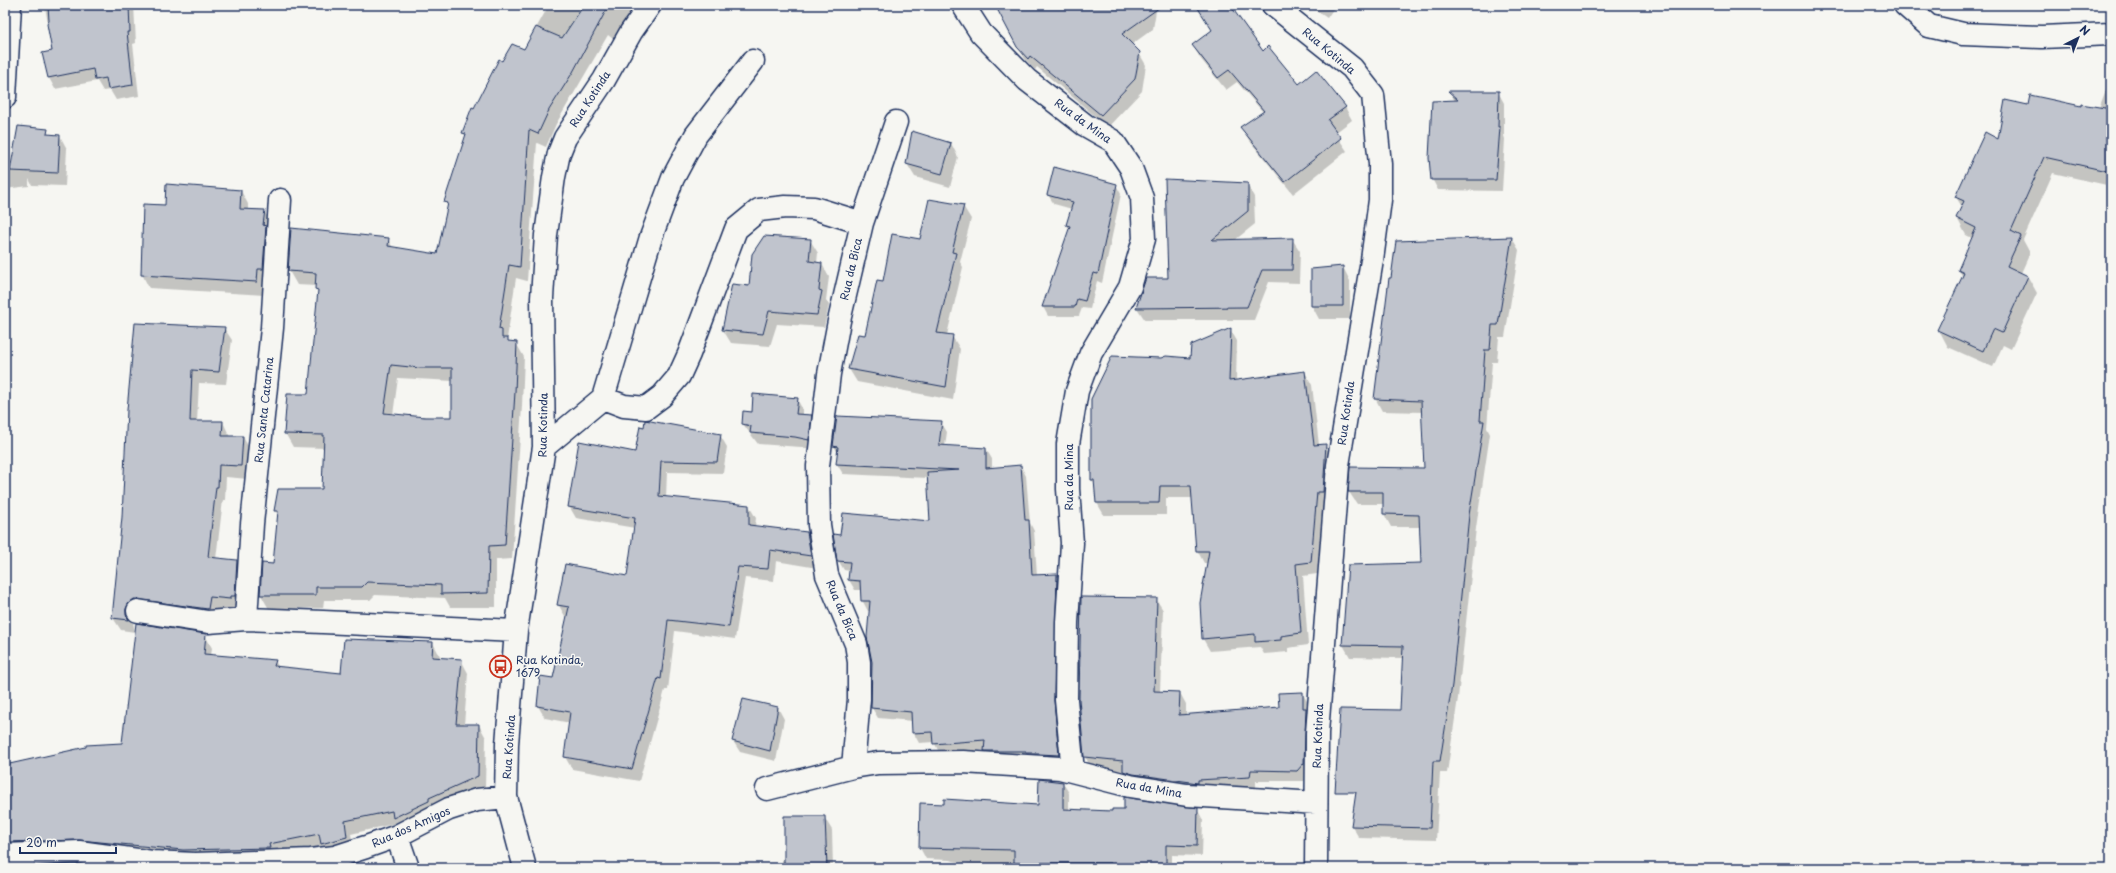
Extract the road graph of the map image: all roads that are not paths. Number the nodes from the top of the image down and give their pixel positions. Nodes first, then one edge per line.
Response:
1 (10, 5) edge
2 (650, 5) edge
3 (963, 5) edge
4 (1273, 5) edge
5 (1905, 5) edge
6 (2111, 34) edge
7 (753, 60) dead end
8 (5, 97) edge
9 (896, 122) dead end
10 (280, 200) dead end
11 (862, 223) junction
12 (603, 398) junction
13 (544, 447) junction
14 (138, 611) dead end
15 (246, 620) junction
16 (516, 631) junction
17 (853, 767) junction
18 (1073, 771) junction
19 (767, 789) dead end
20 (506, 797) junction
21 (1316, 803) junction
22 (397, 836) junction
23 (5, 855) edge
24 (408, 868) edge
25 (525, 868) edge
26 (1316, 868) edge

1 - 8 street
2 - 13 street, Rua Kotinda
3 - 18 street, Rua da Mina
4 - 21 street, Rua Kotinda
5 - 6 street
7 - 12 street
9 - 11 street
10 - 15 street, Rua Santa Catarina
11 - 12 street, Rua da Bica
11 - 17 street, Rua da Bica
12 - 13 street
13 - 16 street, Rua Kotinda
14 - 15 street
15 - 16 street
16 - 20 street, Rua Kotinda
17 - 18 street
17 - 19 street
18 - 21 street, Rua da Mina
20 - 22 street, Rua dos Amigos
20 - 25 street, Rua Kotinda
21 - 26 street, Rua Kotinda
22 - 23 street, Rua dos Amigos
22 - 24 street

